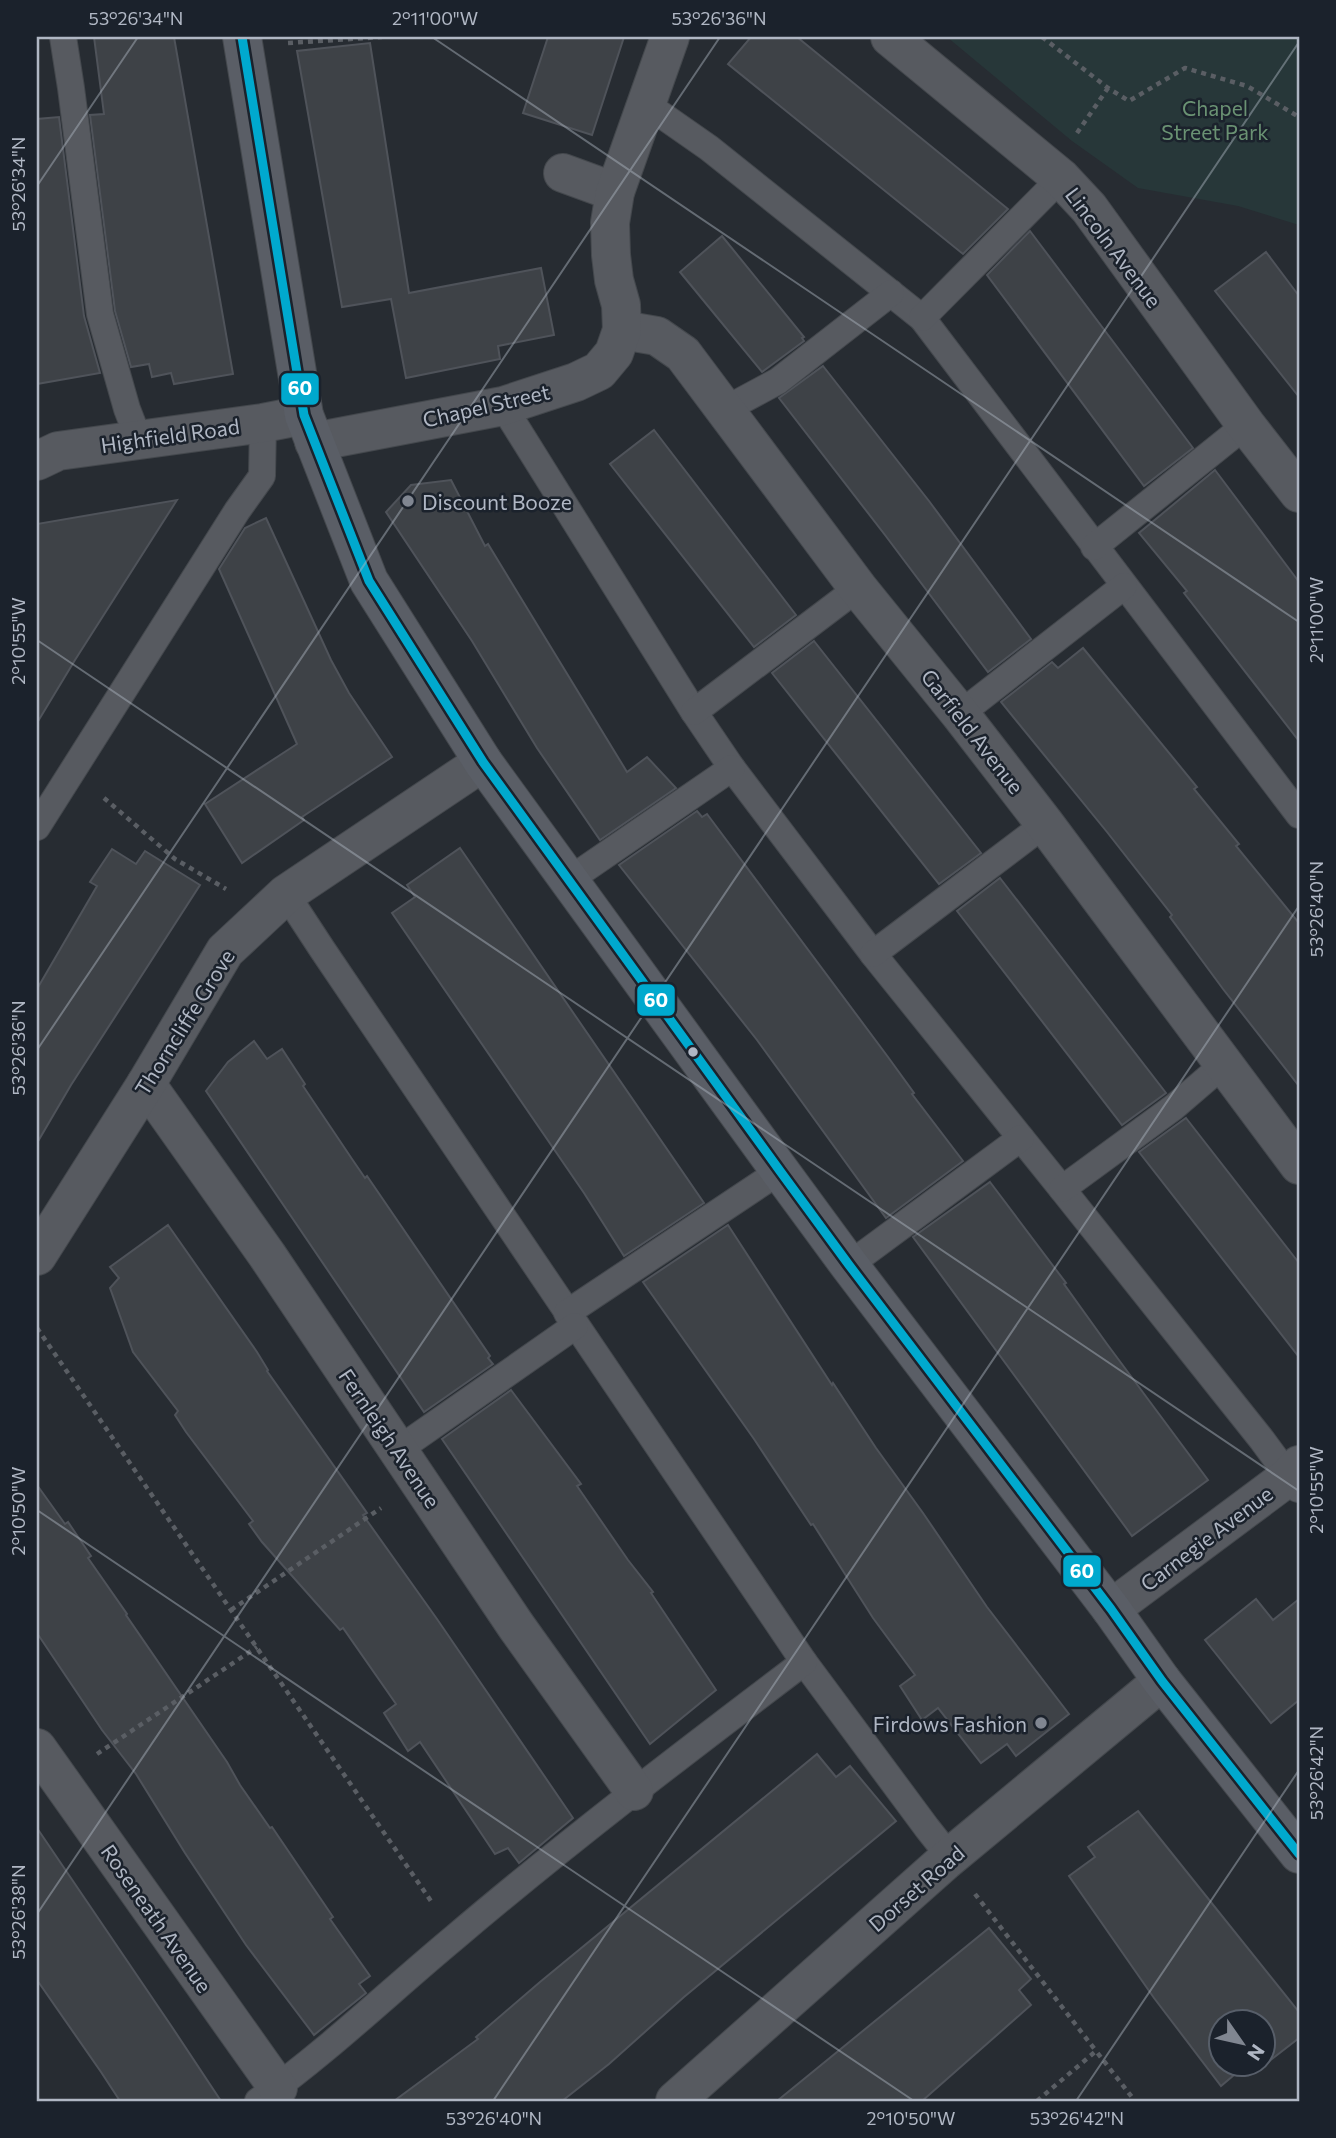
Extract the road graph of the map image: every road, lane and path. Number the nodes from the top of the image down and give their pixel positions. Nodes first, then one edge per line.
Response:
1 (63, 37) edge
2 (242, 37) edge
3 (382, 37) edge
4 (670, 37) edge
5 (890, 37) edge
6 (1042, 37) edge
7 (286, 43) dead end
8 (646, 104) junction
9 (1299, 117) edge
10 (563, 173) dead end
11 (1061, 178) junction
12 (615, 192) junction
13 (891, 293) junction
14 (922, 318) junction
15 (622, 330) junction
16 (503, 406) junction
17 (726, 410) junction
18 (263, 423) junction
19 (1246, 425) junction
20 (309, 428) junction
21 (139, 440) junction
22 (37, 461) edge
23 (1299, 493) edge
24 (1094, 547) junction
25 (1124, 586) junction
26 (858, 588) junction
27 (694, 712) junction
28 (960, 713) junction
29 (483, 762) junction
30 (732, 768) junction
31 (72, 772) junction
32 (1299, 815) edge
33 (1045, 824) junction
34 (37, 828) edge
35 (569, 880) junction
36 (275, 905) junction
37 (873, 954) junction
38 (1224, 1064) junction
39 (146, 1084) junction
40 (1021, 1138) junction
41 (1299, 1165) edge
42 (780, 1171) junction
43 (1062, 1189) junction
44 (37, 1256) edge
45 (849, 1265) junction
46 (571, 1320) junction
47 (37, 1328) edge
48 (398, 1450) junction
49 (1296, 1477) edge
50 (419, 1482) junction
51 (1111, 1609) junction
52 (230, 1610) junction
53 (257, 1647) junction
54 (804, 1662) junction
55 (1162, 1681) junction
56 (37, 1748) edge
57 (59, 1779) junction
58 (634, 1791) junction
59 (1299, 1854) edge
60 (948, 1859) junction
61 (455, 1937) junction
62 (1096, 2052) junction
63 (268, 2094) edge
64 (675, 2101) edge
65 (1037, 2101) edge
66 (1135, 2101) edge

1 - 21 lane
2 - 20 main road
3 - 7 path
4 - 8 street
5 - 11 street, Lincoln Avenue
6 - 9 path
8 - 12 street
8 - 13 lane
10 - 12 street
11 - 14 lane
11 - 19 street, Lincoln Avenue
12 - 15 street
13 - 14 lane
13 - 17 lane
14 - 24 lane
15 - 16 street, Chapel Street
15 - 17 street, Garfield Avenue
16 - 20 street, Chapel Street
16 - 27 lane
17 - 26 street, Garfield Avenue
18 - 20 street, Highfield Road
18 - 21 street, Highfield Road
18 - 31 lane
19 - 23 street, Lincoln Avenue
19 - 24 lane
20 - 29 main road
21 - 22 street, Highfield Road
24 - 25 lane
25 - 28 lane
25 - 32 lane
26 - 27 lane
26 - 28 street, Garfield Avenue
27 - 30 lane
28 - 33 street, Garfield Avenue
29 - 35 main road
29 - 36 street, Thorncliffe Grove
30 - 35 lane
30 - 37 lane
31 - 34 lane
31 - 36 path
33 - 37 lane
33 - 38 street, Garfield Avenue
35 - 42 main road
36 - 39 street, Thorncliffe Grove
36 - 46 lane
37 - 40 lane
38 - 41 street, Garfield Avenue
38 - 43 lane
39 - 44 street, Thorncliffe Grove
39 - 48 street, Fernleigh Avenue
40 - 43 lane
40 - 45 lane
42 - 45 main road
42 - 46 lane
43 - 49 lane
45 - 51 main road
46 - 48 lane
46 - 54 lane
47 - 52 path
48 - 50 street, Fernleigh Avenue
49 - 51 street, Carnegie Avenue
50 - 52 path
50 - 58 street, Fernleigh Avenue
51 - 55 main road
52 - 53 path
53 - 57 path
53 - 61 path
54 - 58 lane
54 - 60 lane
55 - 59 main road
55 - 60 street, Dorset Road
56 - 57 street, Roseneath Avenue
57 - 63 street, Roseneath Avenue
58 - 61 lane
60 - 62 path
60 - 64 street, Dorset Road
61 - 63 lane
62 - 65 path
62 - 66 path

